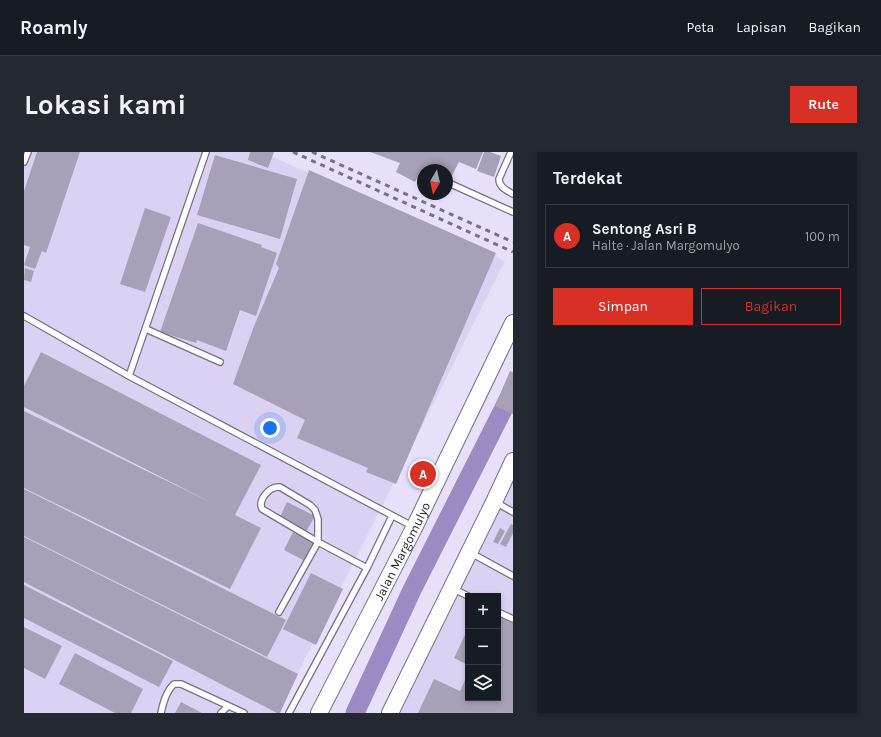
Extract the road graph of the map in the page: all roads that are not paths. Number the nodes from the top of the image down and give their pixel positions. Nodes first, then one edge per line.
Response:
1 (28, 152) edge
2 (206, 152) edge
3 (511, 152) edge
4 (24, 162) edge
5 (453, 185) edge
6 (513, 194) edge
7 (513, 212) edge
8 (24, 316) edge
9 (513, 323) edge
10 (146, 329) junction
11 (220, 362) dead end
12 (129, 376) junction
13 (513, 461) edge
14 (494, 502) junction
15 (513, 512) edge
16 (392, 516) junction
17 (414, 528) junction
18 (318, 542) junction
19 (470, 552) junction
20 (367, 568) junction
21 (513, 576) edge
22 (452, 588) junction
23 (465, 594) edge
24 (279, 612) dead end
25 (501, 613) edge
26 (513, 619) edge
27 (228, 706) junction
28 (162, 713) edge
29 (221, 713) edge
30 (244, 713) edge
31 (289, 713) edge
32 (319, 713) edge
33 (390, 713) edge

1 - 4 lane
2 - 10 lane
3 - 6 lane
5 - 7 lane
8 - 12 lane
9 - 17 main road, Jalan Margomulyo
10 - 11 lane
10 - 12 lane
12 - 16 lane
13 - 14 main road
14 - 15 lane
14 - 19 main road
16 - 17 lane
16 - 20 lane
17 - 32 main road, Jalan Margomulyo
18 - 18 lane
18 - 20 lane
18 - 24 lane
19 - 21 lane
19 - 22 main road
20 - 31 lane
22 - 23 lane
22 - 33 main road
25 - 26 lane
27 - 28 lane
27 - 29 lane
27 - 30 lane

